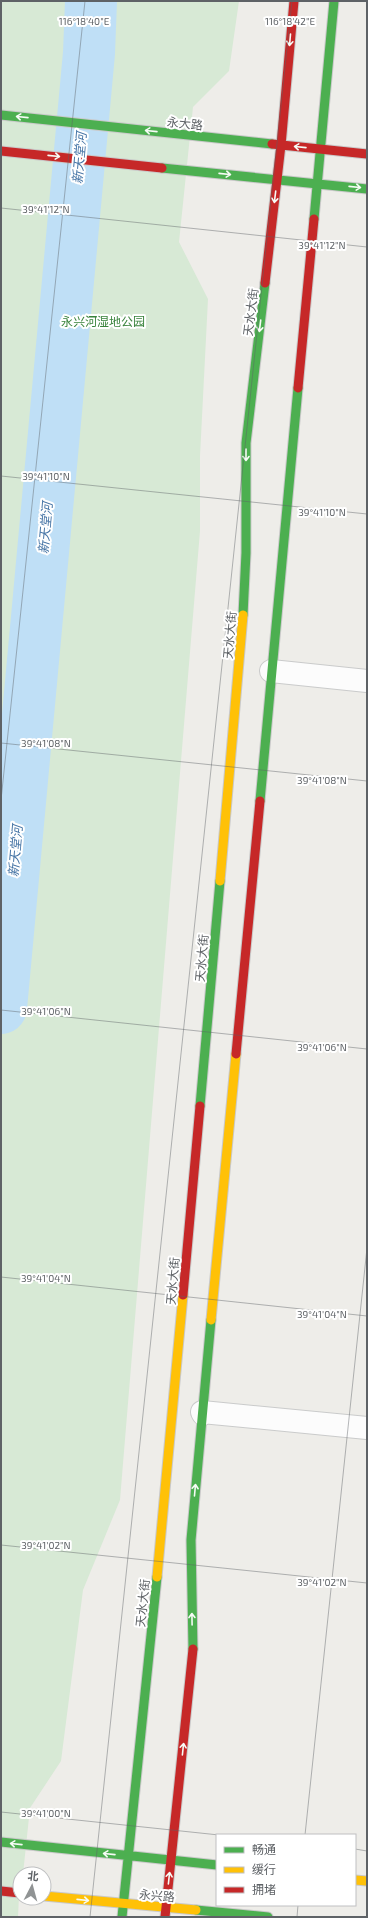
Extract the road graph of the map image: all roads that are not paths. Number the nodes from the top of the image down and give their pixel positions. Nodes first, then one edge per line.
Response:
1 (294, 1) edge
2 (334, 1) edge
3 (1, 115) edge
4 (281, 145) junction
5 (322, 149) junction
6 (1, 151) edge
7 (367, 154) edge
8 (277, 179) junction
9 (318, 184) junction
10 (367, 189) edge
11 (271, 671) junction
12 (367, 682) edge
13 (202, 1413) junction
14 (367, 1428) edge
15 (1, 1842) edge
16 (128, 1856) junction
17 (171, 1860) junction
18 (216, 1865) edge
19 (356, 1880) edge
20 (367, 1881) edge
21 (1, 1891) edge
22 (12, 1892) edge
23 (52, 1897) edge
24 (123, 1904) junction
25 (165, 1912) edge
26 (122, 1917) edge
27 (268, 1917) edge

1 -> 4 main road, 天水大街
2 - 5 main road
4 -> 3 main road, 永大路
5 -> 4 main road, 永大路
4 - 8 main road, 天水大街
5 - 7 main road, 永大路
5 - 9 main road
6 -> 8 main road
8 - 9 main road
8 -> 16 main road, 天水大街
9 -> 10 main road
9 - 11 main road
11 - 12 street
11 - 13 main road
13 - 14 street
17 -> 13 main road
16 -> 15 main road
16 - 17 main road
16 - 24 main road, 天水大街
17 - 18 main road
25 -> 17 main road
19 - 20 main road
21 - 22 main road
23 -> 24 main road, 永兴路
24 - 25 main road, 永兴路
24 - 26 main road, 天水大街
25 - 27 main road, 永兴路

